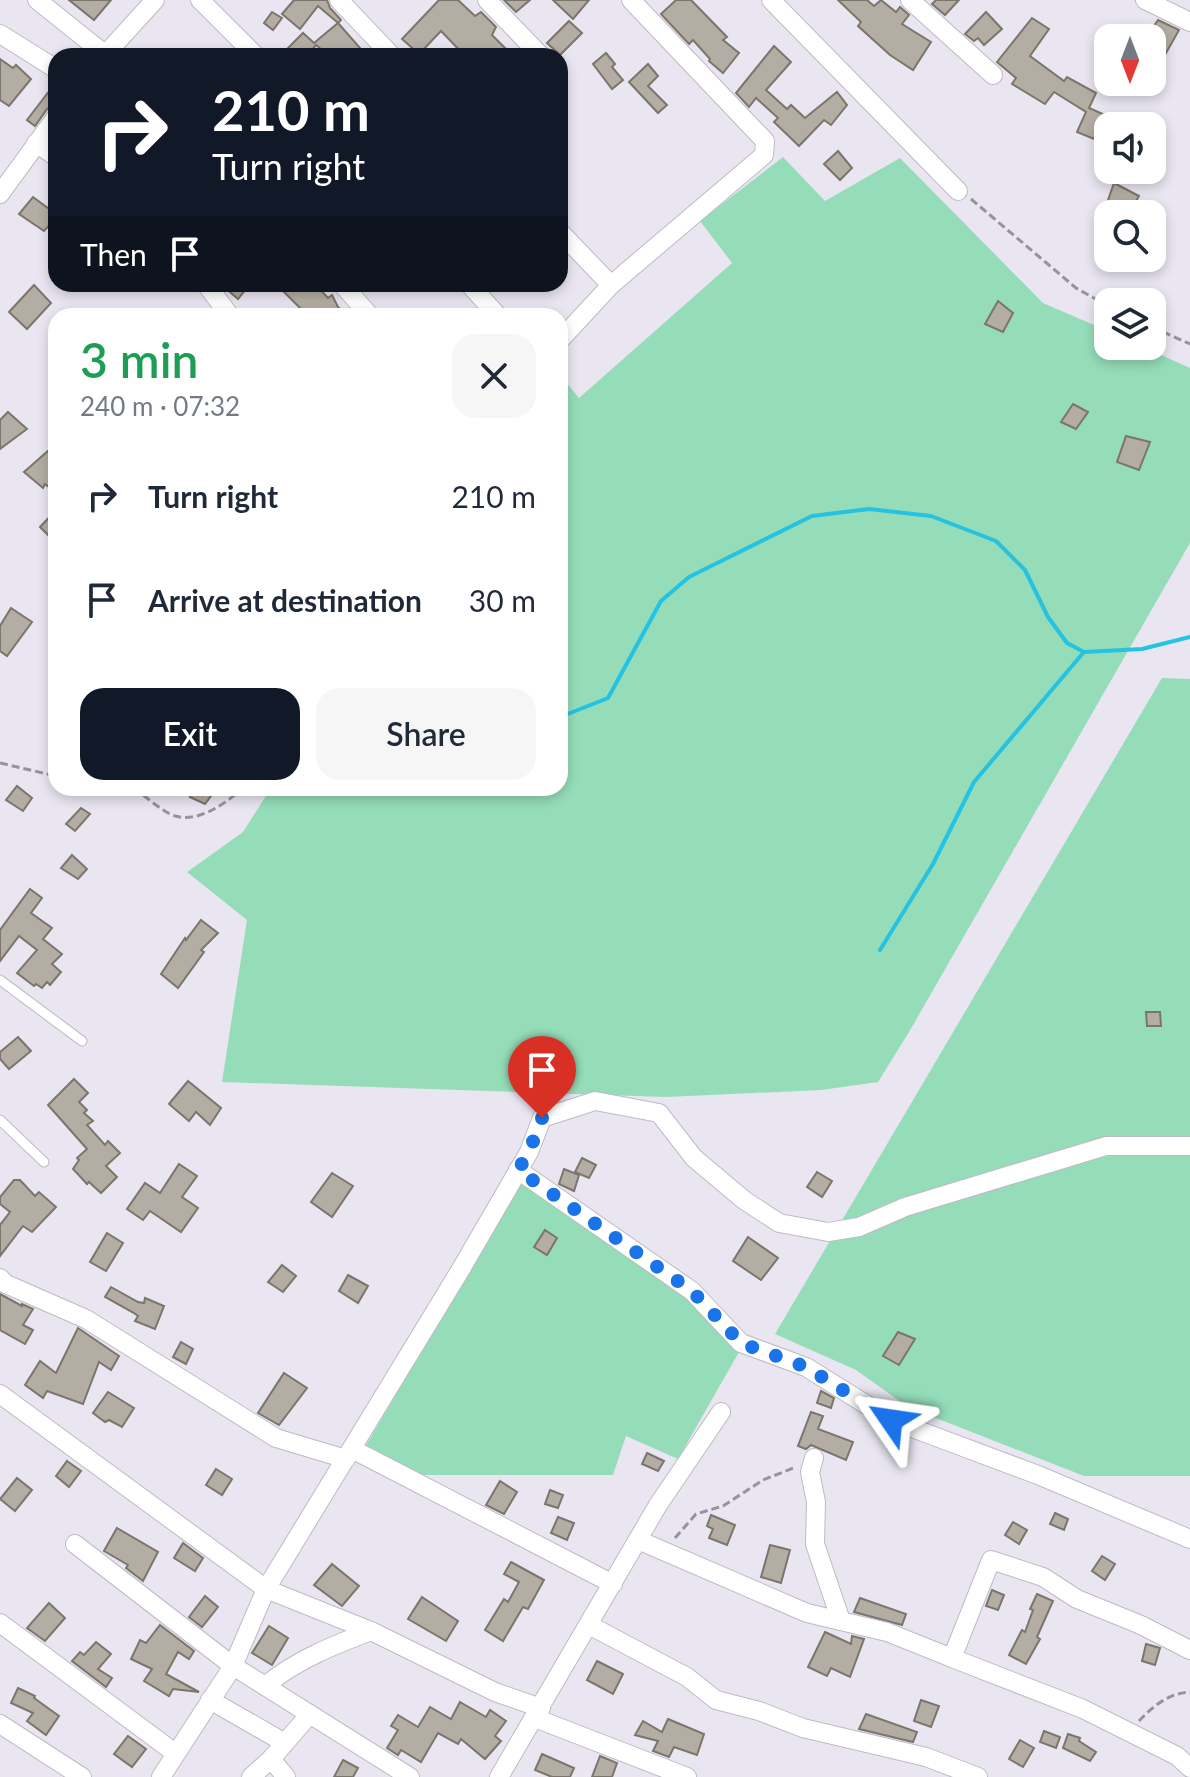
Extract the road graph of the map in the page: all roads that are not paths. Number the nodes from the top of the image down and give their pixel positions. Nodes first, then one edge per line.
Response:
1 (37, 0) edge
2 (155, 0) edge
3 (200, 0) edge
4 (339, 0) edge
5 (487, 0) edge
6 (631, 0) edge
7 (771, 0) edge
8 (910, 0) edge
9 (1145, 0) edge
10 (1189, 20) edge
11 (0, 34) edge
12 (96, 48) edge
13 (113, 48) edge
14 (248, 48) edge
15 (384, 48) edge
16 (533, 48) edge
17 (48, 64) edge
18 (993, 75) dead end
19 (48, 127) edge
20 (36, 143) junction
21 (48, 151) edge
22 (958, 191) road end
23 (0, 194) edge
24 (568, 240) edge
25 (611, 285) junction
26 (349, 292) edge
27 (476, 292) edge
28 (363, 308) edge
29 (491, 308) edge
30 (568, 331) edge
31 (0, 980) edge
32 (82, 1041) dead end
33 (0, 1120) edge
34 (1190, 1146) edge
35 (44, 1162) dead end
36 (518, 1170) junction
37 (0, 1278) edge
38 (0, 1394) edge
39 (721, 1412) dead end
40 (349, 1454) junction
41 (814, 1458) road end
42 (1190, 1539) edge
43 (638, 1540) junction
44 (75, 1544) dead end
45 (613, 1584) junction
46 (266, 1589) junction
47 (841, 1621) junction
48 (589, 1625) junction
49 (2, 1626) edge
50 (371, 1631) junction
51 (1190, 1650) edge
52 (952, 1658) junction
53 (233, 1666) junction
54 (265, 1686) junction
55 (210, 1700) junction
56 (538, 1713) junction
57 (310, 1714) junction
58 (0, 1724) edge
59 (285, 1743) junction
60 (175, 1753) junction
61 (271, 1759) junction
62 (1190, 1768) edge
63 (82, 1777) edge
64 (161, 1777) edge
65 (251, 1777) edge
66 (286, 1777) edge
67 (410, 1777) edge
68 (499, 1777) edge
69 (687, 1777) edge
70 (978, 1777) edge

1 - 12 street
2 - 13 street
3 - 14 street
4 - 15 street
5 - 16 street
6 - 25 street
7 - 22 street
8 - 18 street
9 - 10 street
11 - 17 street
19 - 20 street
20 - 21 street
20 - 23 street
24 - 25 street
25 - 30 street
26 - 28 street
27 - 29 street
31 - 32 lane
33 - 35 lane
34 - 36 street
36 - 40 street
36 - 42 street
37 - 40 street
38 - 46 street
39 - 43 street
40 - 45 street
40 - 46 street
41 - 47 street
43 - 45 street
43 - 47 street
44 - 53 street
45 - 48 street
46 - 50 street
46 - 53 street
47 - 52 street
48 - 56 street
48 - 70 street
49 - 60 street
50 - 54 street
50 - 56 street
51 - 52 street
52 - 62 street
53 - 54 street
53 - 55 street
54 - 57 street
55 - 59 street
55 - 60 street
56 - 68 street
56 - 69 street
57 - 59 street
57 - 67 street
58 - 63 street
59 - 61 street
60 - 64 street
61 - 65 street
61 - 66 street

